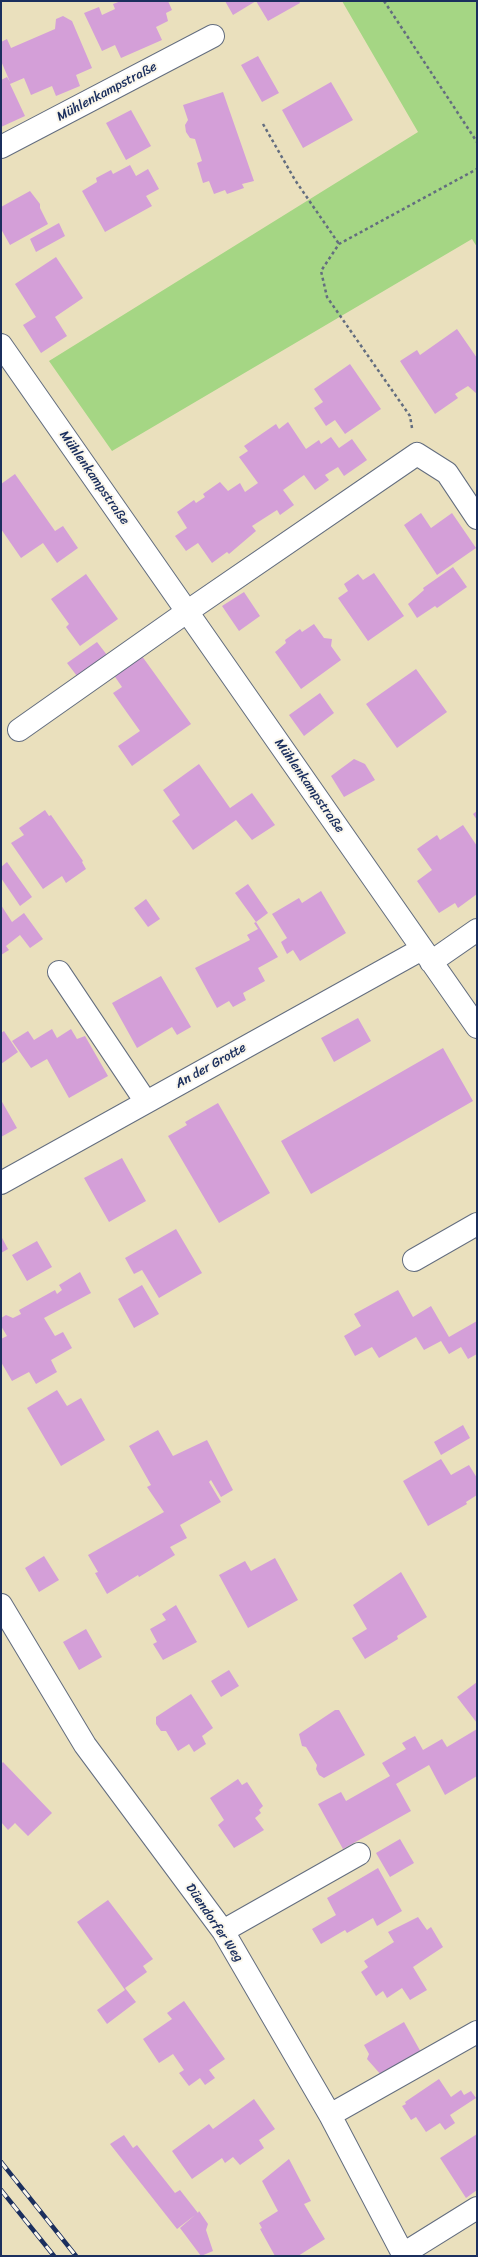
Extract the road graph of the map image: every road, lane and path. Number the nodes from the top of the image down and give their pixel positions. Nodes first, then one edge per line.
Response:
1 (384, 1) edge
2 (213, 36) dead end
3 (264, 124) dead end
4 (477, 142) edge
5 (1, 147) edge
6 (477, 169) edge
7 (339, 244) junction
8 (1, 345) edge
9 (417, 454) junction
10 (477, 518) edge
11 (188, 611) junction
12 (19, 730) dead end
13 (477, 930) edge
14 (426, 955) junction
15 (59, 972) dead end
16 (477, 1027) edge
17 (146, 1102) junction
18 (1, 1183) edge
19 (477, 1224) edge
20 (414, 1260) dead end
21 (1, 1605) edge
22 (359, 1854) dead end
23 (223, 1931) junction
24 (477, 2032) edge
25 (330, 2116) junction
26 (477, 2208) edge
27 (403, 2255) edge

1 - 4 path
2 - 5 street, Mühlenkampstraße
3 - 7 path
6 - 7 path
7 - 9 path
8 - 11 street, Mühlenkampstraße
9 - 10 street
9 - 11 street
11 - 12 street
11 - 14 street, Mühlenkampstraße
13 - 14 street
14 - 16 street, Mühlenkampstraße
14 - 17 street, An der Grotte
15 - 17 street
17 - 18 street, An der Grotte
19 - 20 street
21 - 23 street, Düendorfer Weg
22 - 23 street
23 - 25 street, Düendorfer Weg
24 - 25 street
25 - 27 street, Düendorfer Weg
26 - 27 street

